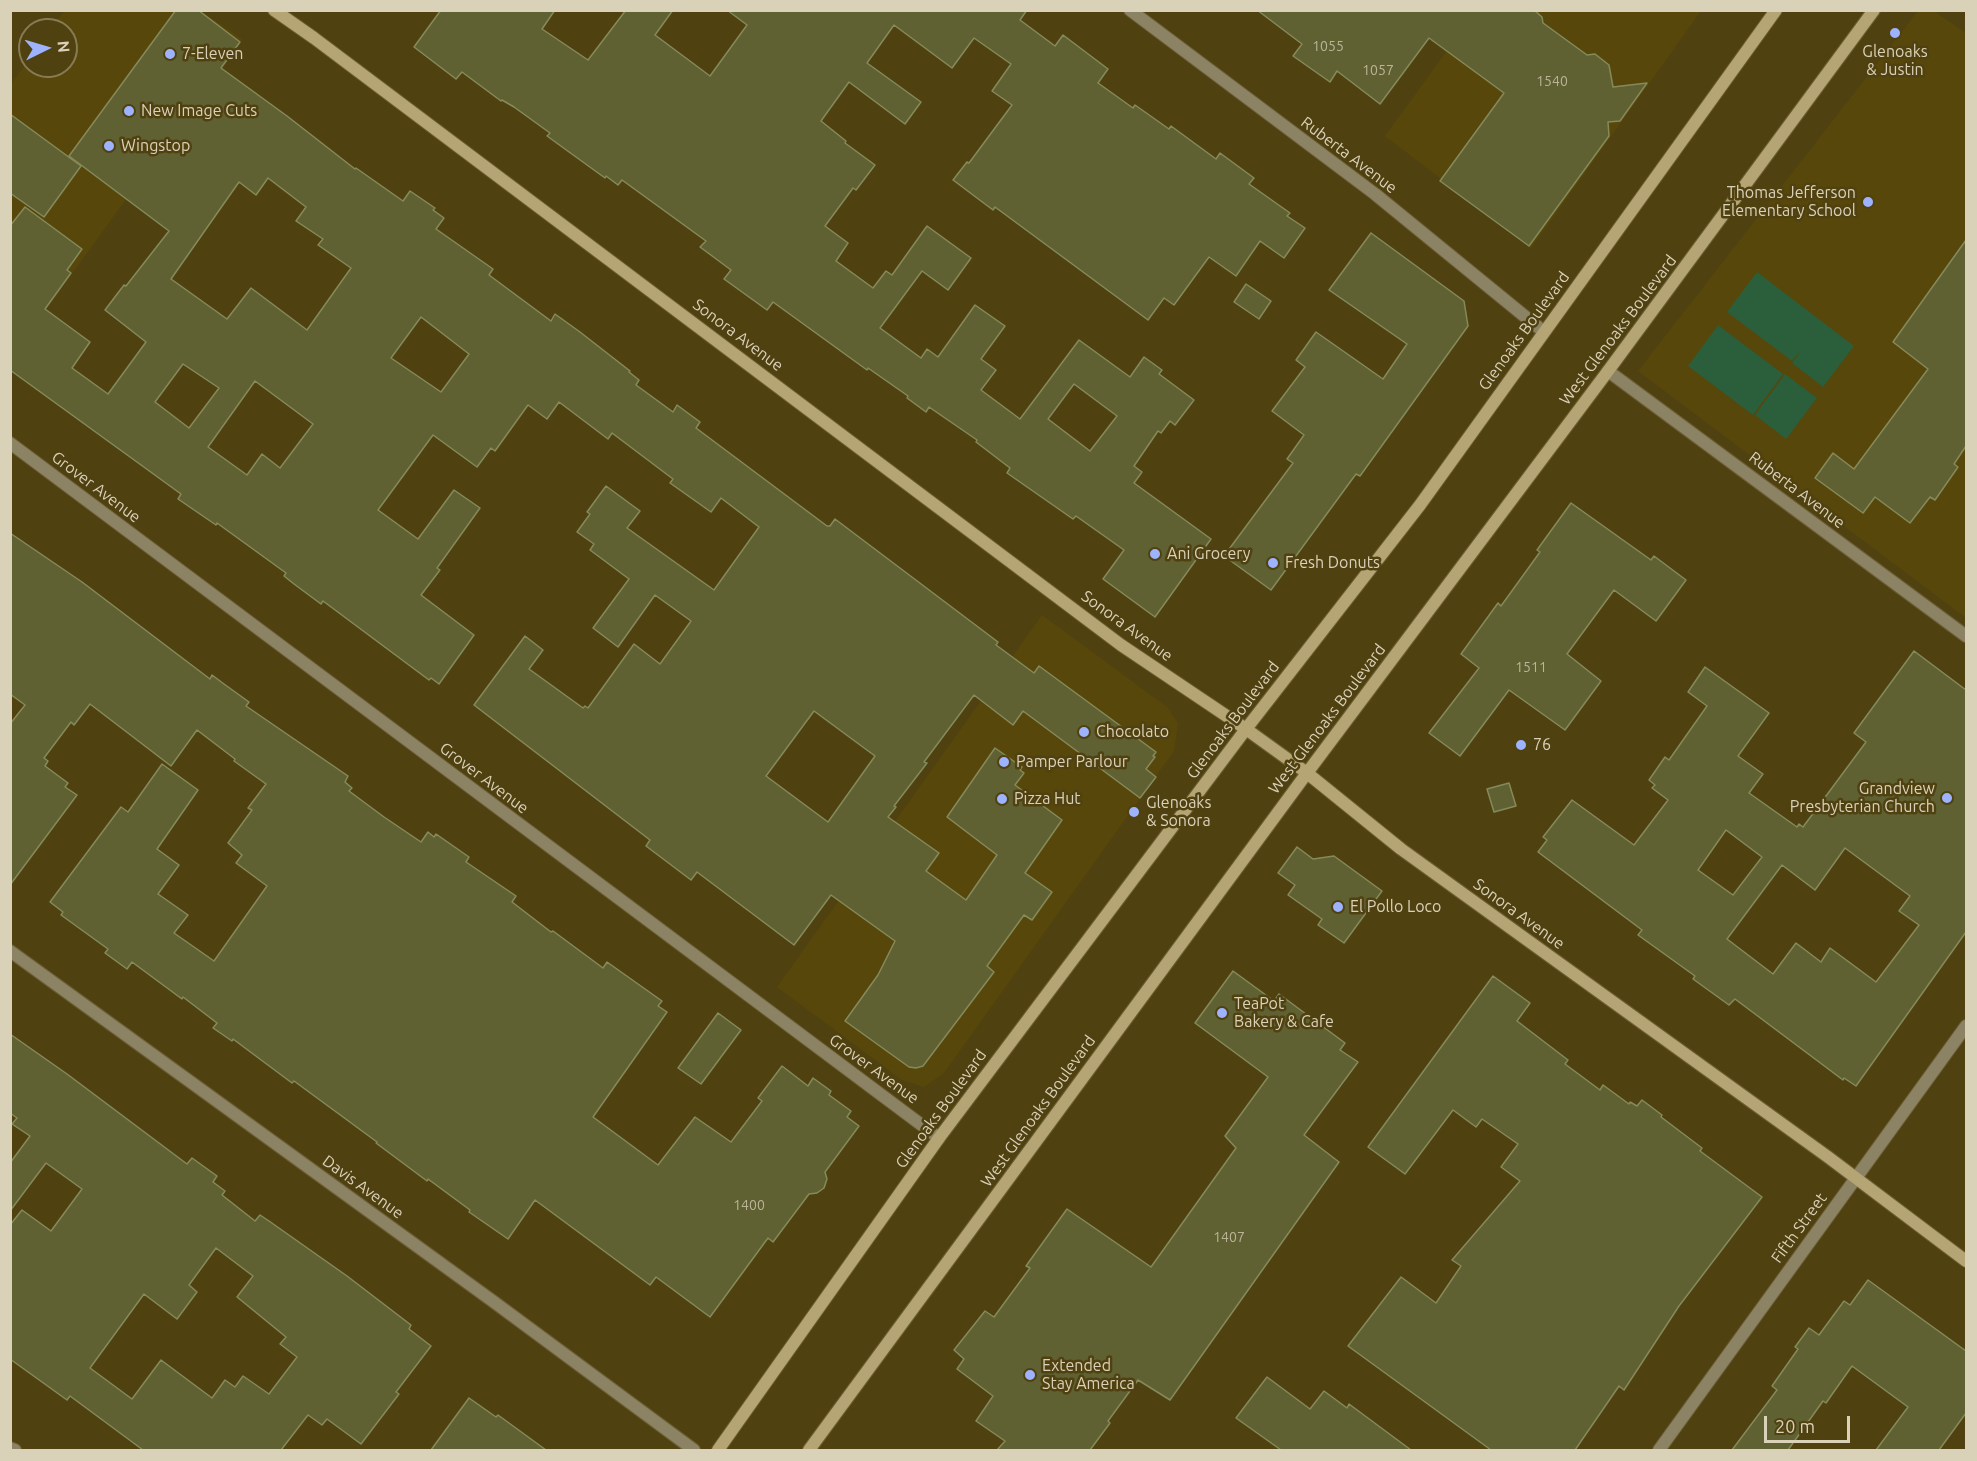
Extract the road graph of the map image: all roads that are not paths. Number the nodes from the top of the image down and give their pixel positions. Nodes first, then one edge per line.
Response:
1 (274, 10) edge
2 (1130, 10) edge
3 (1776, 10) edge
4 (1874, 10) edge
5 (1544, 332) junction
6 (1608, 371) junction
7 (10, 443) edge
8 (1966, 636) edge
9 (1246, 729) junction
10 (1306, 773) junction
11 (10, 951) edge
12 (1966, 1026) edge
13 (939, 1138) junction
14 (1856, 1178) junction
15 (1966, 1261) edge
16 (10, 1448) edge
17 (15, 1450) edge
18 (694, 1450) edge
19 (718, 1450) edge
20 (809, 1450) edge
21 (1659, 1450) edge

1 - 9 main road, Sonora Avenue
2 - 5 street, Ruberta Avenue
3 - 5 main road, Glenoaks Boulevard
4 - 6 main road, West Glenoaks Boulevard
5 - 9 main road, Glenoaks Boulevard
6 - 8 street, Ruberta Avenue
6 - 10 main road, West Glenoaks Boulevard
7 - 13 street, Grover Avenue
9 - 10 main road, Sonora Avenue
9 - 13 main road, Glenoaks Boulevard
10 - 14 main road, Sonora Avenue
10 - 20 main road, West Glenoaks Boulevard
11 - 18 street, Davis Avenue
12 - 14 street, Fifth Street
13 - 19 main road, Glenoaks Boulevard
14 - 15 main road, Sonora Avenue
14 - 21 street, Fifth Street
16 - 17 street

